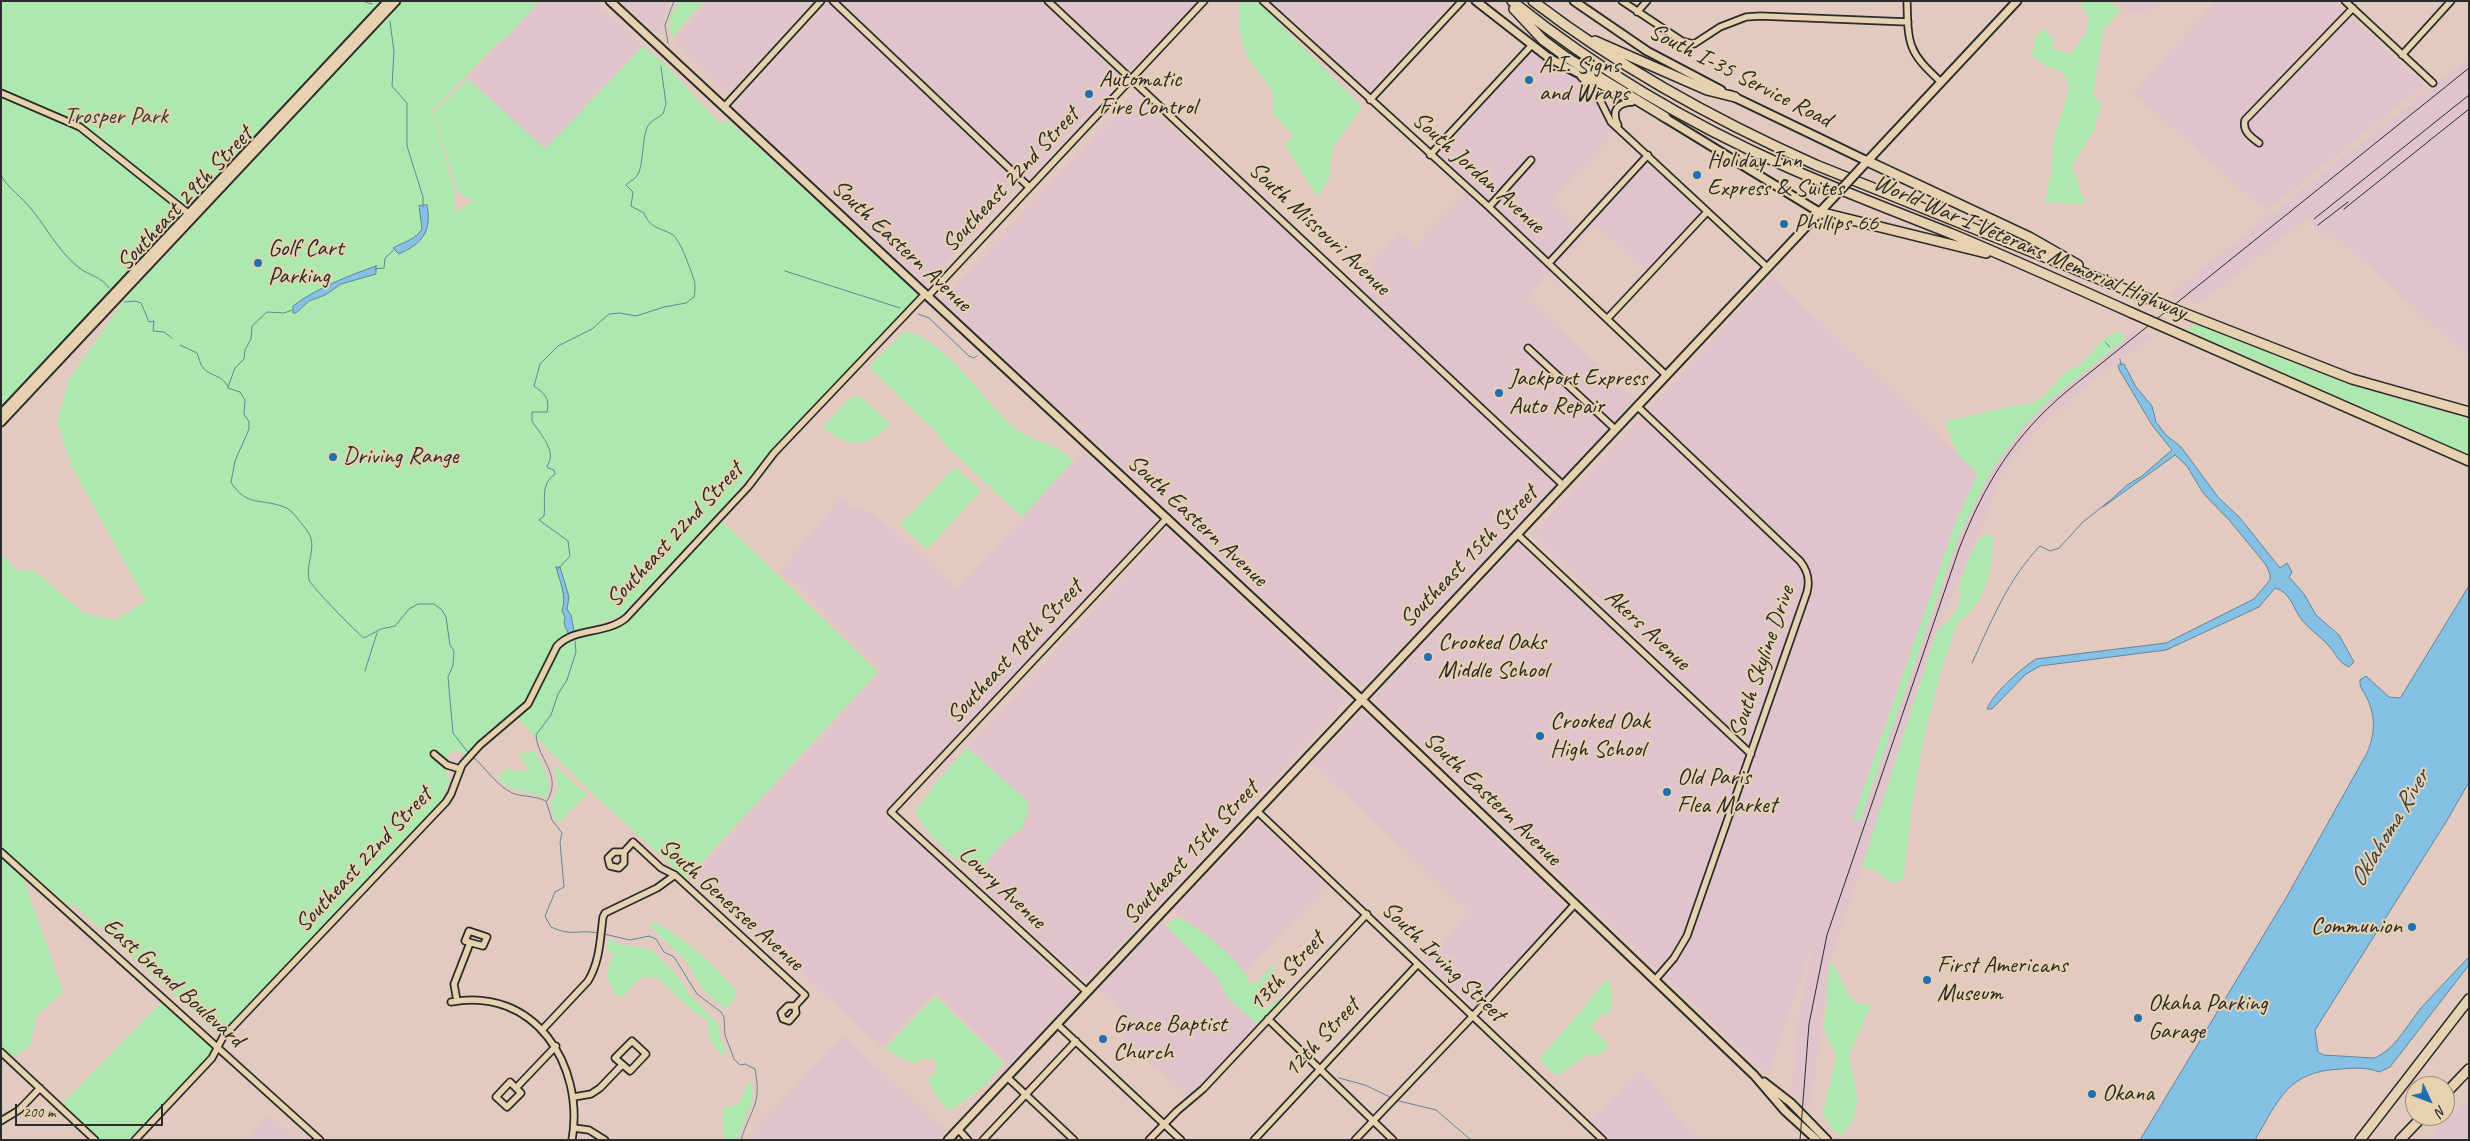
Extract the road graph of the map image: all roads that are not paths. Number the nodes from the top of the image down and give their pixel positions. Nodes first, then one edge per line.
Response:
1 (388, 1) edge
2 (396, 1) edge
3 (610, 1) edge
4 (821, 1) edge
5 (833, 1) edge
6 (1048, 1) edge
7 (1204, 1) edge
8 (1263, 1) edge
9 (1462, 1) edge
10 (1476, 1) edge
11 (1507, 1) edge
12 (1512, 1) edge
13 (1533, 1) edge
14 (1574, 1) edge
15 (1622, 1) edge
16 (1647, 1) edge
17 (1907, 1) edge
18 (2346, 1) edge
19 (2451, 1) edge
20 (2013, 3) edge
21 (2353, 8) junction
22 (1637, 12) junction
23 (1908, 22) junction
24 (1570, 29) junction
25 (1531, 46) junction
26 (2402, 55) junction
27 (1581, 76) junction
28 (1130, 80) junction
29 (1941, 82) junction
30 (2433, 83) dead end
31 (1, 93) edge
32 (1735, 98) junction
33 (1370, 100) junction
34 (1632, 102) junction
35 (724, 107) junction
36 (1665, 117) junction
37 (1619, 127) junction
38 (2259, 143) dead end
39 (1430, 154) junction
40 (1648, 156) junction
41 (1531, 160) dead end
42 (1867, 161) junction
43 (1029, 187) junction
44 (1489, 208) junction
45 (1707, 212) junction
46 (1819, 212) junction
47 (191, 216) junction
48 (2010, 259) junction
49 (1549, 264) junction
50 (1767, 268) junction
51 (2111, 283) junction
52 (926, 295) junction
53 (1607, 319) junction
54 (1528, 348) dead end
55 (1666, 375) junction
56 (17, 402) junction
57 (1637, 406) junction
58 (2469, 412) edge
59 (1, 414) edge
60 (1, 422) edge
61 (1615, 429) junction
62 (2469, 461) edge
63 (1563, 486) junction
64 (1167, 518) junction
65 (1517, 534) junction
66 (1360, 698) junction
67 (434, 754) dead end
68 (1751, 754) junction
69 (460, 769) junction
70 (1257, 811) junction
71 (891, 812) joint
72 (1, 852) edge
73 (624, 852) dead end
74 (675, 876) junction
75 (1575, 904) junction
76 (1367, 914) junction
77 (470, 943) dead end
78 (1418, 964) junction
79 (1655, 980) junction
80 (1087, 992) junction
81 (2469, 999) edge
82 (795, 1006) dead end
83 (1472, 1018) junction
84 (1268, 1019) junction
85 (1057, 1024) junction
86 (542, 1030) junction
87 (1076, 1041) junction
88 (556, 1046) junction
89 (217, 1047) junction
90 (1, 1052) edge
91 (622, 1065) junction
92 (1319, 1068) junction
93 (2469, 1069) edge
94 (1754, 1074) junction
95 (1007, 1077) junction
96 (2455, 1084) edge
97 (40, 1088) junction
98 (516, 1088) dead end
99 (1027, 1095) junction
100 (574, 1097) junction
101 (1373, 1120) junction
102 (1, 1121) edge
103 (1164, 1124) junction
104 (2414, 1126) edge
105 (574, 1128) junction
106 (958, 1129) junction
107 (89, 1134) junction
108 (84, 1140) edge
109 (95, 1140) edge
110 (135, 1140) edge
111 (320, 1140) edge
112 (572, 1140) edge
113 (605, 1140) edge
114 (948, 1140) edge
115 (968, 1140) edge
116 (983, 1140) edge
117 (1074, 1140) edge
118 (1149, 1140) edge
119 (1181, 1140) edge
120 (1254, 1140) edge
121 (1355, 1140) edge
122 (1393, 1140) edge
123 (1602, 1140) edge
124 (1817, 1140) edge
125 (1827, 1140) edge
126 (2360, 1140) edge
127 (2400, 1140) edge

1 - 47 main road, Southeast 29th Street
2 - 47 main road, Southeast 29th Street
3 - 35 main road, South Eastern Avenue
4 - 35 street
5 - 43 street
6 - 28 street, South Missouri Avenue
7 - 28 street, Southeast 22nd Street
8 - 33 street, South Jordan Avenue
9 - 33 street
10 - 25 main road
11 - 36 highway
12 - 48 highway, World War I Veterans Memorial Highway
13 - 24 highway, World War I Veterans Memorial Highway
14 - 32 main road, South I-35 Service Road
15 - 22 street
16 - 22 street
17 - 23 street
18 - 21 street
19 - 26 street
20 - 29 main road, Southeast 15th Street
21 - 26 street
21 - 38 street
22 - 23 street
23 - 29 street
24 - 32 highway
24 - 51 highway, World War I Veterans Memorial Highway
25 - 27 main road
25 - 39 street
26 - 30 street
27 - 34 main road
27 - 37 street
28 - 43 street, Southeast 22nd Street
28 - 63 street, South Missouri Avenue
29 - 42 main road, Southeast 15th Street
31 - 47 street
32 - 42 main road, South I-35 Service Road
33 - 39 street, South Jordan Avenue
34 - 36 main road
34 - 37 street
35 - 52 main road, South Eastern Avenue
36 - 46 main road
37 - 40 street
39 - 44 street, South Jordan Avenue
40 - 45 street
40 - 49 street
41 - 44 street
42 - 46 main road, Southeast 15th Street, bridge
42 - 51 highway
43 - 52 street, Southeast 22nd Street
44 - 49 street, South Jordan Avenue
45 - 50 street
45 - 53 street
46 - 48 highway
46 - 50 main road, Southeast 15th Street
47 - 56 main road, Southeast 29th Street
48 - 62 highway, World War I Veterans Memorial Highway, bridge
49 - 53 street, South Jordan Avenue
50 - 55 main road, Southeast 15th Street
51 - 58 highway, World War I Veterans Memorial Highway, bridge
52 - 64 main road, South Eastern Avenue
52 - 69 street, Southeast 22nd Street
53 - 55 street, South Jordan Avenue
54 - 61 street
55 - 57 main road, Southeast 15th Street
56 - 59 main road, Southeast 29th Street
56 - 60 main road, Southeast 29th Street
57 - 61 main road, Southeast 15th Street
57 - 68 street, South Skyline Drive
61 - 63 main road, Southeast 15th Street
63 - 65 main road, Southeast 15th Street
64 - 66 main road, South Eastern Avenue
64 - 71 street, Southeast 18th Street
65 - 66 main road, Southeast 15th Street
65 - 68 street, Akers Avenue
66 - 70 main road, Southeast 15th Street
66 - 75 main road, South Eastern Avenue
67 - 69 street
68 - 79 street, South Skyline Drive
69 - 89 street, Southeast 22nd Street
70 - 76 street, South Irving Street
70 - 80 main road, Southeast 15th Street
71 - 80 street, Lowry Avenue
72 - 89 street, East Grand Boulevard
73 - 74 street, South Genessee Avenue
74 - 82 street, South Genessee Avenue
74 - 86 street
75 - 79 main road, South Eastern Avenue
75 - 83 street
76 - 78 street, South Irving Street
76 - 84 street, 13th Street
77 - 86 street
78 - 83 street, South Irving Street
78 - 92 street, 12th Street
79 - 94 main road, South Eastern Avenue
80 - 85 main road, Southeast 15th Street
81 - 126 highway
83 - 101 street
83 - 123 street, South Irving Street
84 - 92 street
84 - 103 street, 13th Street
85 - 87 street
85 - 95 main road, Southeast 15th Street
86 - 88 street
87 - 99 street
87 - 103 street
88 - 98 street
88 - 100 street
89 - 110 street, Southeast 22nd Street
89 - 111 street, East Grand Boulevard
90 - 97 street
91 - 91 street
91 - 100 street
92 - 101 street
92 - 120 street, 12th Street
93 - 96 highway
94 - 124 main road, South Eastern Avenue
94 - 125 main road, South Eastern Avenue
95 - 99 street
95 - 106 main road, Southeast 15th Street
97 - 102 street
97 - 107 street
99 - 116 street
99 - 117 street
100 - 105 street
101 - 121 street
101 - 122 street
103 - 118 street, 13th Street
103 - 119 street
104 - 127 highway
105 - 112 street
105 - 113 street
106 - 114 main road, Southeast 15th Street
106 - 115 street
107 - 108 street
107 - 109 street

